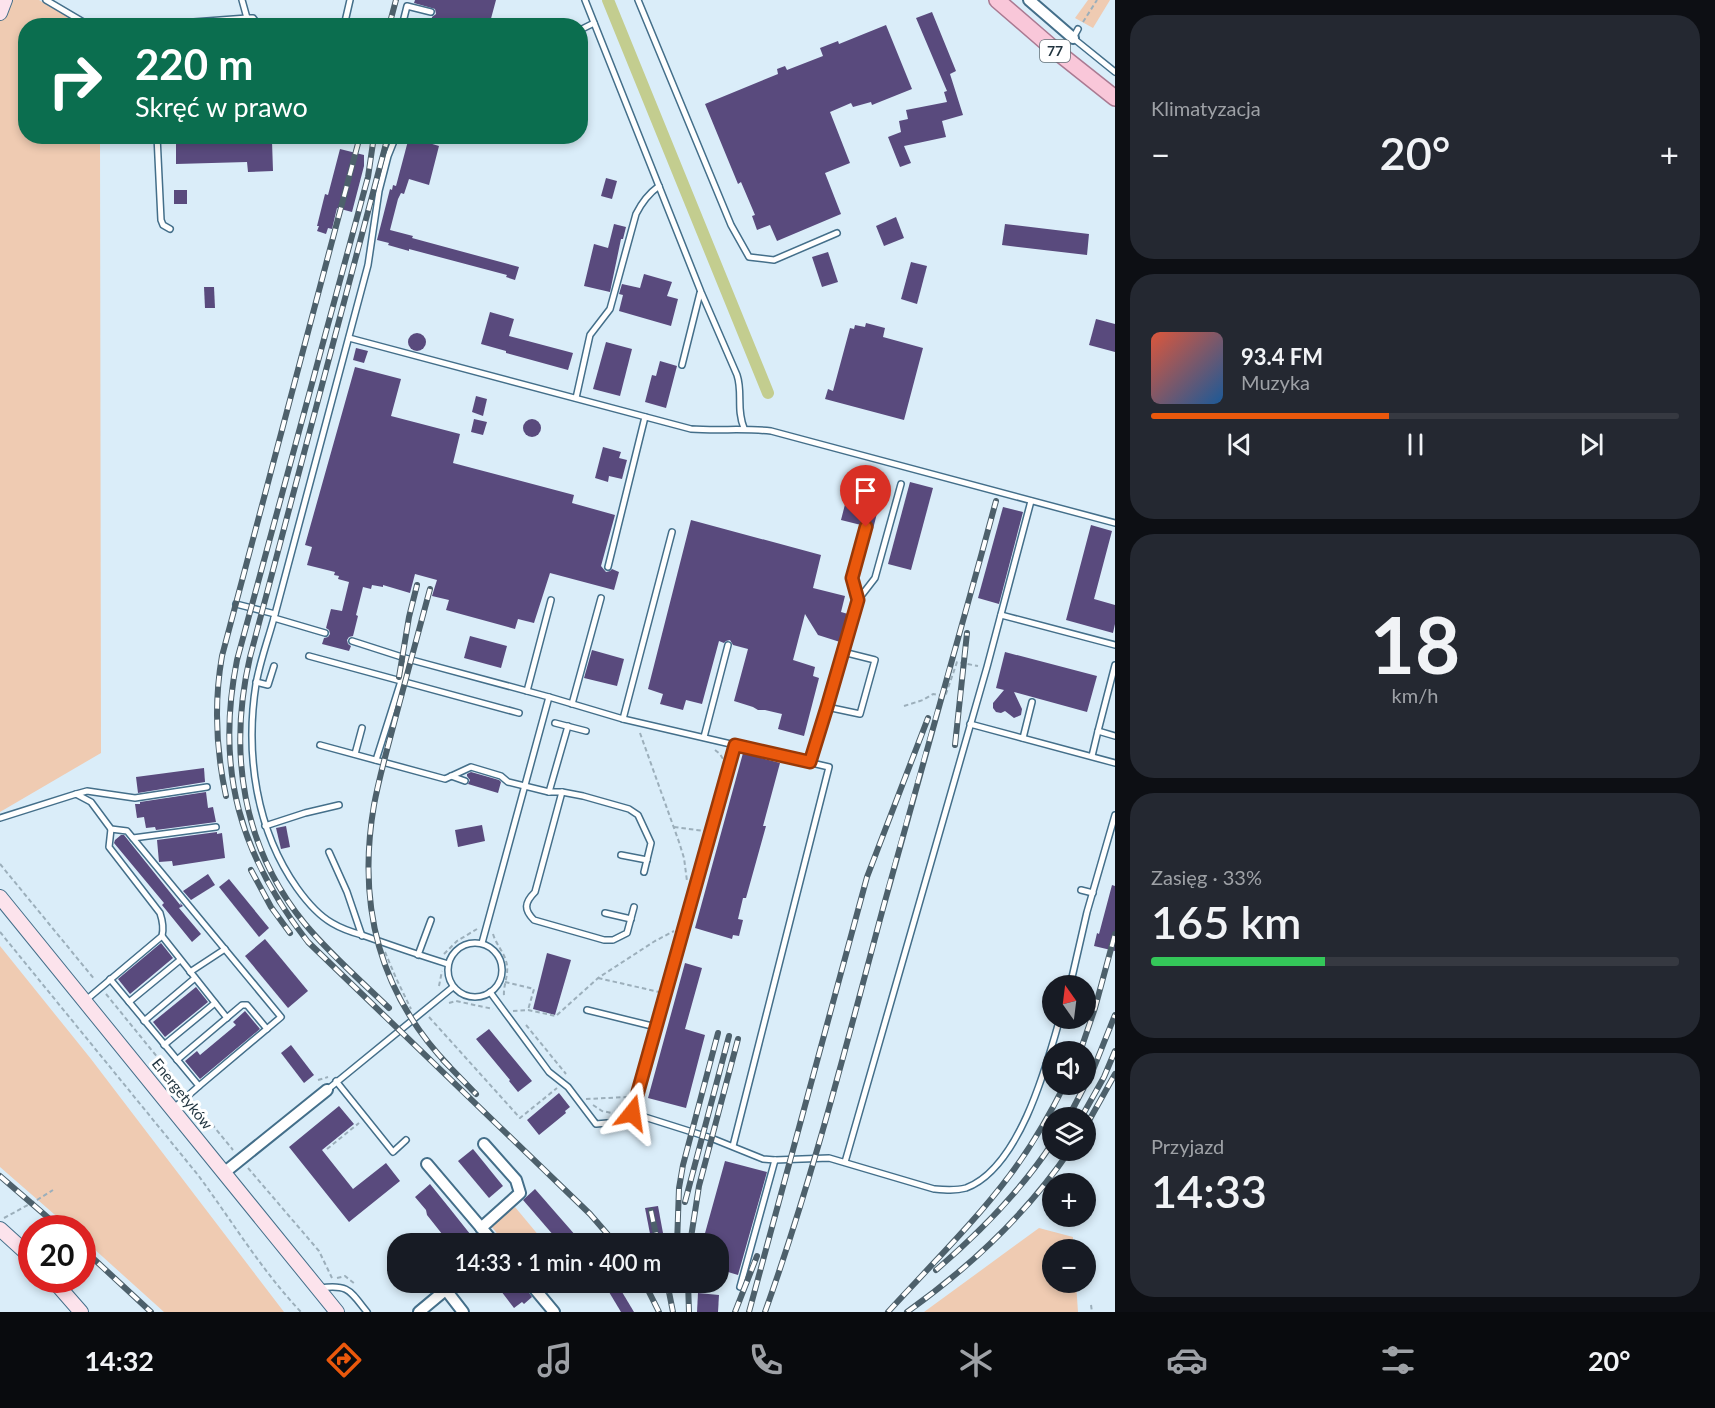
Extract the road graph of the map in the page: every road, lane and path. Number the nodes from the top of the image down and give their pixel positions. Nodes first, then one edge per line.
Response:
1 (5, 0) edge
2 (46, 0) edge
3 (242, 0) edge
4 (350, 0) edge
5 (585, 0) edge
6 (638, 0) edge
7 (997, 0) edge
8 (1029, 0) edge
9 (1097, 0) edge
10 (408, 3) edge
11 (431, 12) dead end
12 (0, 13) edge
13 (76, 18) edge
14 (247, 18) joint
15 (253, 18) edge
16 (346, 18) edge
17 (404, 18) edge
18 (594, 23) junction
19 (588, 26) edge
20 (1075, 33) junction
21 (1115, 72) edge
22 (1115, 98) edge
23 (157, 144) edge
24 (393, 144) edge
25 (659, 186) junction
26 (170, 230) dead end
27 (837, 233) dead end
28 (701, 292) junction
29 (349, 338) junction
30 (682, 364) dead end
31 (576, 398) junction
32 (645, 417) junction
33 (744, 428) junction
34 (901, 484) dead end
35 (1031, 501) junction
36 (1115, 523) edge
37 (866, 527) dead end
38 (672, 532) dead end
39 (608, 567) dead end
40 (601, 598) dead end
41 (551, 600) dead end
42 (858, 600) junction
43 (236, 604) dead end
44 (1000, 615) junction
45 (275, 616) junction
46 (325, 633) dead end
47 (352, 641) dead end
48 (728, 645) dead end
49 (1115, 645) edge
50 (843, 652) junction
51 (309, 656) dead end
52 (408, 659) junction
53 (1115, 665) edge
54 (274, 666) dead end
55 (987, 667) junction
56 (401, 681) junction
57 (256, 682) junction
58 (527, 691) junction
59 (549, 697) junction
60 (1032, 702) dead end
61 (572, 704) junction
62 (904, 706) dead end
63 (827, 707) junction
64 (519, 713) dead end
65 (623, 719) junction
66 (555, 723) dead end
67 (970, 724) junction
68 (568, 726) junction
69 (638, 727) dead end
70 (362, 728) dead end
71 (586, 731) dead end
72 (1098, 731) junction
73 (1115, 736) edge
74 (704, 737) junction
75 (1023, 738) junction
76 (320, 745) dead end
77 (735, 745) junction
78 (712, 747) dead end
79 (355, 754) junction
80 (1092, 756) junction
81 (376, 760) junction
82 (723, 760) dead end
83 (810, 762) junction
84 (1115, 763) edge
85 (451, 776) junction
86 (465, 781) dead end
87 (525, 785) junction
88 (207, 787) dead end
89 (549, 792) junction
90 (562, 792) junction
91 (76, 794) junction
92 (339, 805) dead end
93 (1115, 815) edge
94 (0, 818) edge
95 (265, 826) junction
96 (216, 827) dead end
97 (674, 827) junction
98 (111, 828) junction
99 (704, 831) dead end
100 (133, 838) junction
101 (329, 852) dead end
102 (621, 855) dead end
103 (647, 860) junction
104 (644, 872) dead end
105 (688, 890) dead end
106 (1081, 890) dead end
107 (1092, 893) junction
108 (0, 897) edge
109 (634, 906) dead end
110 (605, 913) dead end
111 (631, 918) junction
112 (431, 920) dead end
113 (480, 925) dead end
114 (0, 932) edge
115 (493, 933) dead end
116 (162, 936) junction
117 (362, 936) junction
118 (674, 940) dead end
119 (382, 943) junction
120 (482, 943) junction
121 (225, 949) junction
122 (418, 955) junction
123 (180, 960) junction
124 (445, 963) junction
125 (190, 972) junction
126 (1073, 975) edge
127 (195, 978) junction
128 (598, 978) junction
129 (110, 980) junction
130 (505, 982) junction
131 (453, 987) junction
132 (439, 988) dead end
133 (490, 992) junction
134 (660, 992) dead end
135 (84, 1001) junction
136 (129, 1002) junction
137 (508, 1002) dead end
138 (215, 1003) junction
139 (443, 1006) dead end
140 (503, 1010) junction
141 (528, 1010) junction
142 (587, 1010) dead end
143 (436, 1012) dead end
144 (408, 1014) dead end
145 (429, 1017) junction
146 (227, 1018) junction
147 (522, 1020) dead end
148 (144, 1021) junction
149 (423, 1022) dead end
150 (656, 1027) junction
151 (267, 1029) junction
152 (1057, 1029) edge
153 (164, 1045) junction
154 (177, 1060) junction
155 (335, 1074) dead end
156 (318, 1080) dead end
157 (336, 1081) junction
158 (570, 1084) junction
159 (199, 1086) junction
160 (327, 1090) joint
161 (628, 1106) dead end
162 (172, 1109) junction
163 (632, 1113) junction
164 (616, 1114) dead end
165 (360, 1122) dead end
166 (406, 1140) dead end
167 (484, 1144) dead end
168 (733, 1146) junction
169 (327, 1149) dead end
170 (775, 1160) junction
171 (845, 1162) junction
172 (427, 1164) dead end
173 (225, 1172) junction
174 (53, 1190) dead end
175 (1, 1224) edge
176 (481, 1228) junction
177 (485, 1233) edge
178 (18, 1243) edge
179 (740, 1287) dead end
180 (318, 1288) junction
181 (64, 1293) edge
182 (442, 1293) edge
183 (448, 1293) edge
184 (538, 1293) edge
185 (1091, 1305) dead end
186 (81, 1312) edge
187 (301, 1312) edge
188 (337, 1312) edge
189 (368, 1312) edge
190 (419, 1312) edge
191 (463, 1312) edge
192 (554, 1312) edge
193 (1092, 1312) edge

1 - 12 main road
2 - 13 lane
3 - 14 lane
4 - 16 lane
5 - 18 lane
6 - 27 lane
7 - 22 main road, 77
8 - 20 street
9 - 20 path
10 - 11 lane
10 - 17 lane
14 - 15 lane
18 - 19 lane
18 - 25 lane
20 - 21 lane
23 - 26 lane
24 - 29 lane
25 - 28 lane
25 - 31 lane
28 - 30 lane
28 - 33 lane
29 - 31 lane
29 - 45 lane
31 - 32 lane
32 - 33 lane
32 - 39 lane
33 - 35 lane
34 - 42 lane
35 - 36 lane
35 - 44 lane
37 - 42 lane
38 - 65 lane
40 - 61 lane
41 - 58 lane
42 - 50 lane
43 - 45 lane
44 - 49 lane
44 - 55 lane
45 - 46 lane
45 - 57 lane
47 - 52 lane
48 - 74 lane
50 - 63 lane
50 - 63 lane
51 - 56 lane
52 - 56 lane
52 - 58 lane
53 - 72 lane
54 - 57 lane
55 - 62 path
55 - 67 lane
56 - 64 lane
56 - 81 lane
57 - 95 lane
58 - 59 lane
59 - 61 lane
59 - 87 lane
60 - 75 lane
61 - 65 lane
63 - 83 lane
65 - 74 lane
66 - 68 lane
67 - 75 lane
67 - 171 lane
68 - 71 lane
68 - 89 lane
69 - 97 path
70 - 79 lane
72 - 73 lane
72 - 80 lane
74 - 77 lane
75 - 80 lane
76 - 79 lane
77 - 83 lane
77 - 150 lane
78 - 82 path
79 - 81 lane
80 - 84 lane
81 - 85 lane
83 - 168 lane
85 - 86 lane
85 - 87 lane
87 - 89 lane
87 - 120 lane
88 - 91 lane
89 - 90 lane
90 - 103 lane
90 - 111 lane
91 - 94 lane
91 - 98 lane
92 - 95 lane
93 - 107 lane
95 - 117 lane
96 - 100 lane
97 - 99 path
97 - 105 path
98 - 100 lane
98 - 116 lane
100 - 121 lane
101 - 117 lane
102 - 103 lane
103 - 104 lane
106 - 107 lane
107 - 126 lane
108 - 135 main road, Energetyków
109 - 111 lane
110 - 111 lane
112 - 122 lane
113 - 124 path
114 - 187 path
115 - 130 path
116 - 123 lane
116 - 129 lane
117 - 119 lane
118 - 128 path
119 - 122 lane
119 - 144 path
120 - 124 lane
120 - 133 lane
121 - 125 lane
121 - 151 lane
122 - 124 lane
123 - 125 lane
123 - 136 lane
124 - 131 lane
124 - 132 path
125 - 127 lane
127 - 138 lane
127 - 148 lane
128 - 134 path
128 - 141 path
129 - 135 lane
129 - 136 lane
130 - 137 path
130 - 141 path
131 - 133 lane
131 - 157 lane
133 - 140 lane
135 - 162 main road, Energetyków
136 - 148 lane
138 - 146 lane
138 - 153 lane
139 - 140 path
140 - 141 path
140 - 158 lane
142 - 150 lane
143 - 145 path
145 - 149 path
145 - 158 path
146 - 151 lane
146 - 154 lane
147 - 158 path
148 - 153 lane
150 - 163 lane
151 - 159 lane
152 - 171 lane
153 - 154 lane
154 - 159 lane
155 - 156 path
157 - 160 lane
157 - 166 lane
158 - 163 lane
159 - 162 lane
160 - 173 street
161 - 164 path
162 - 173 main road, Energetyków
163 - 168 lane
165 - 169 path
167 - 176 street
168 - 170 lane
170 - 171 lane
170 - 179 lane
172 - 176 street
173 - 180 main road, Energetyków
174 - 175 path
175 - 178 main road
176 - 177 street
180 - 188 main road, Energetyków
180 - 189 lane
181 - 186 main road
182 - 190 street
183 - 191 street
184 - 192 street
185 - 193 path

